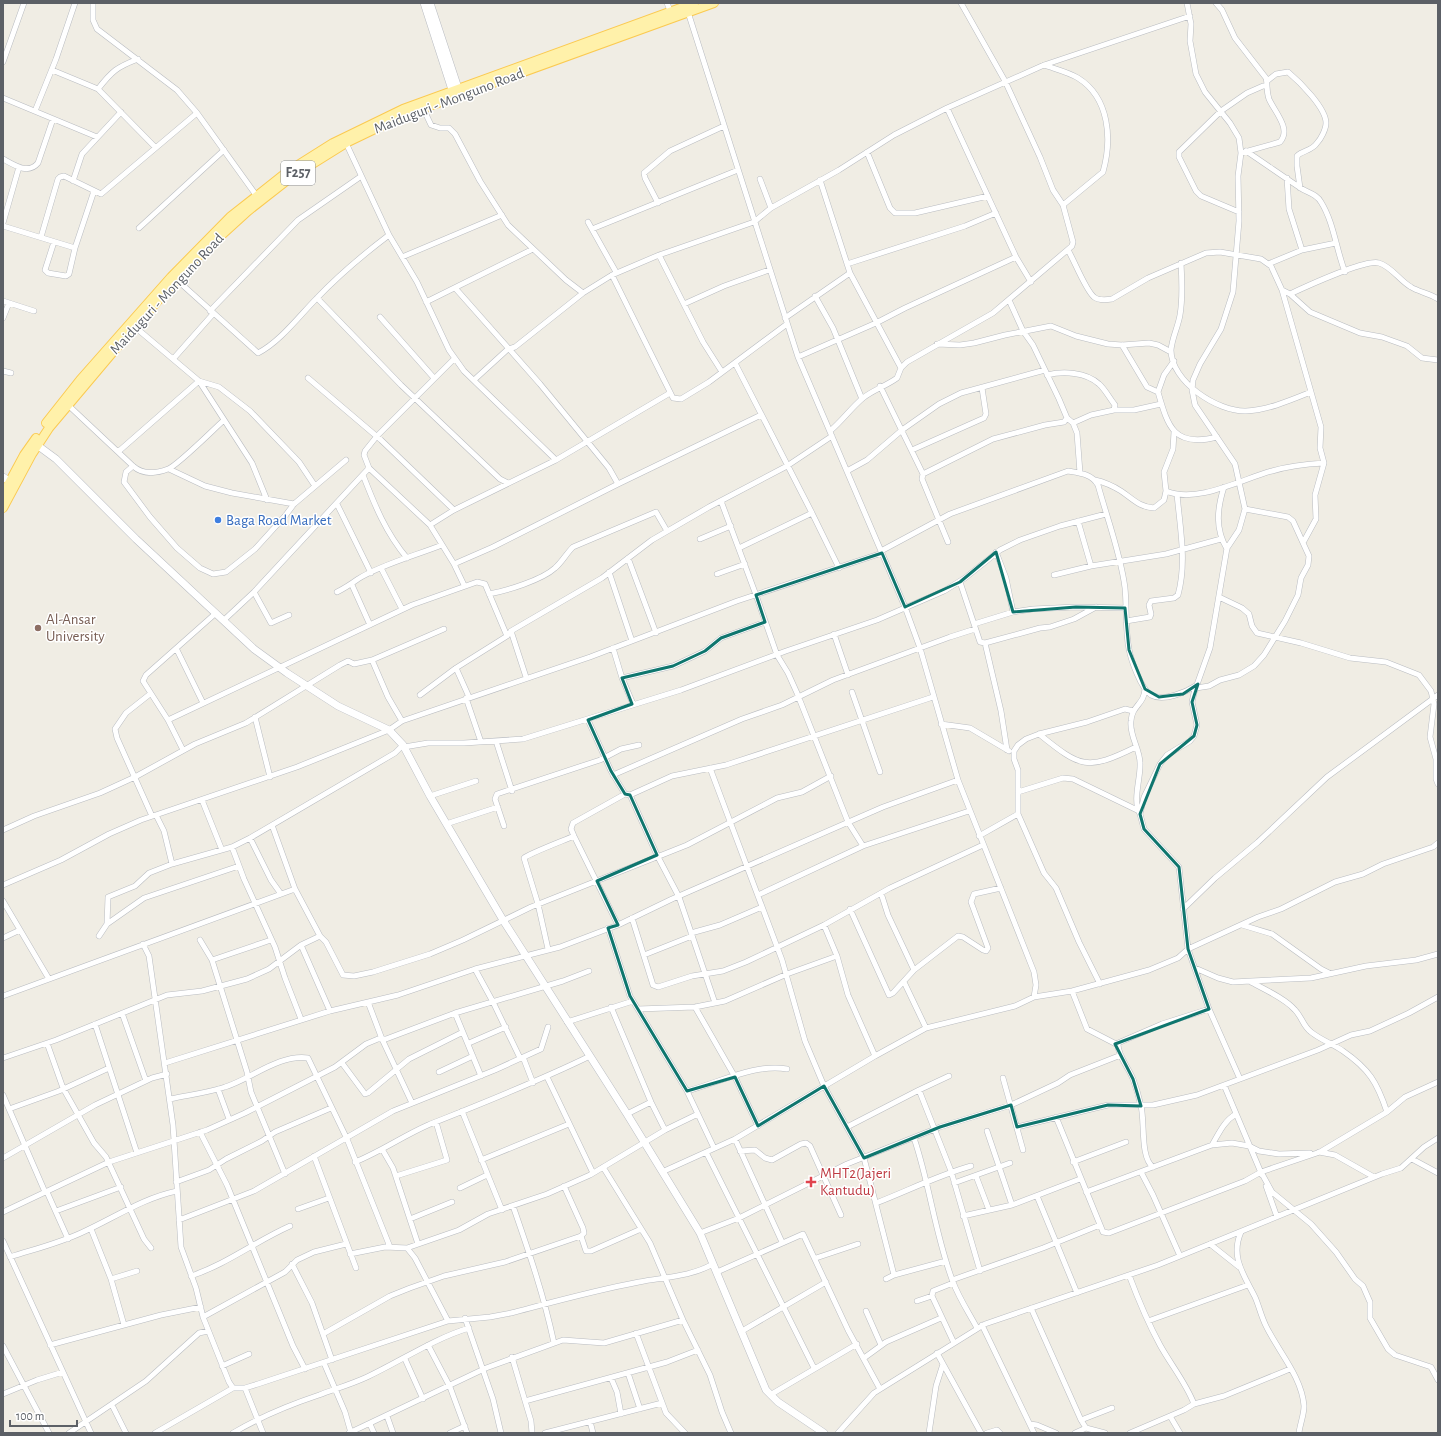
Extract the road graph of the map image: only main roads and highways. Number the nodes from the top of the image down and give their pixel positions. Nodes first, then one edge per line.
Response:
1 (694, 3) edge
2 (714, 3) edge
3 (671, 15) junction
4 (456, 92) junction
5 (9, 481) edge
6 (3, 494) edge
7 (3, 508) edge

1 - 3 main road, Maiduguri - Monguno Road / F257
2 - 3 main road, Maiduguri - Monguno Road / F257
3 - 4 main road, Maiduguri - Monguno Road / F257
4 - 5 main road, Maiduguri - Monguno Road / F257
4 - 5 main road, Maiduguri - Monguno Road / F257
5 - 6 main road, Maiduguri - Monguno Road / F257
5 - 7 main road, Maiduguri - Monguno Road / F257

